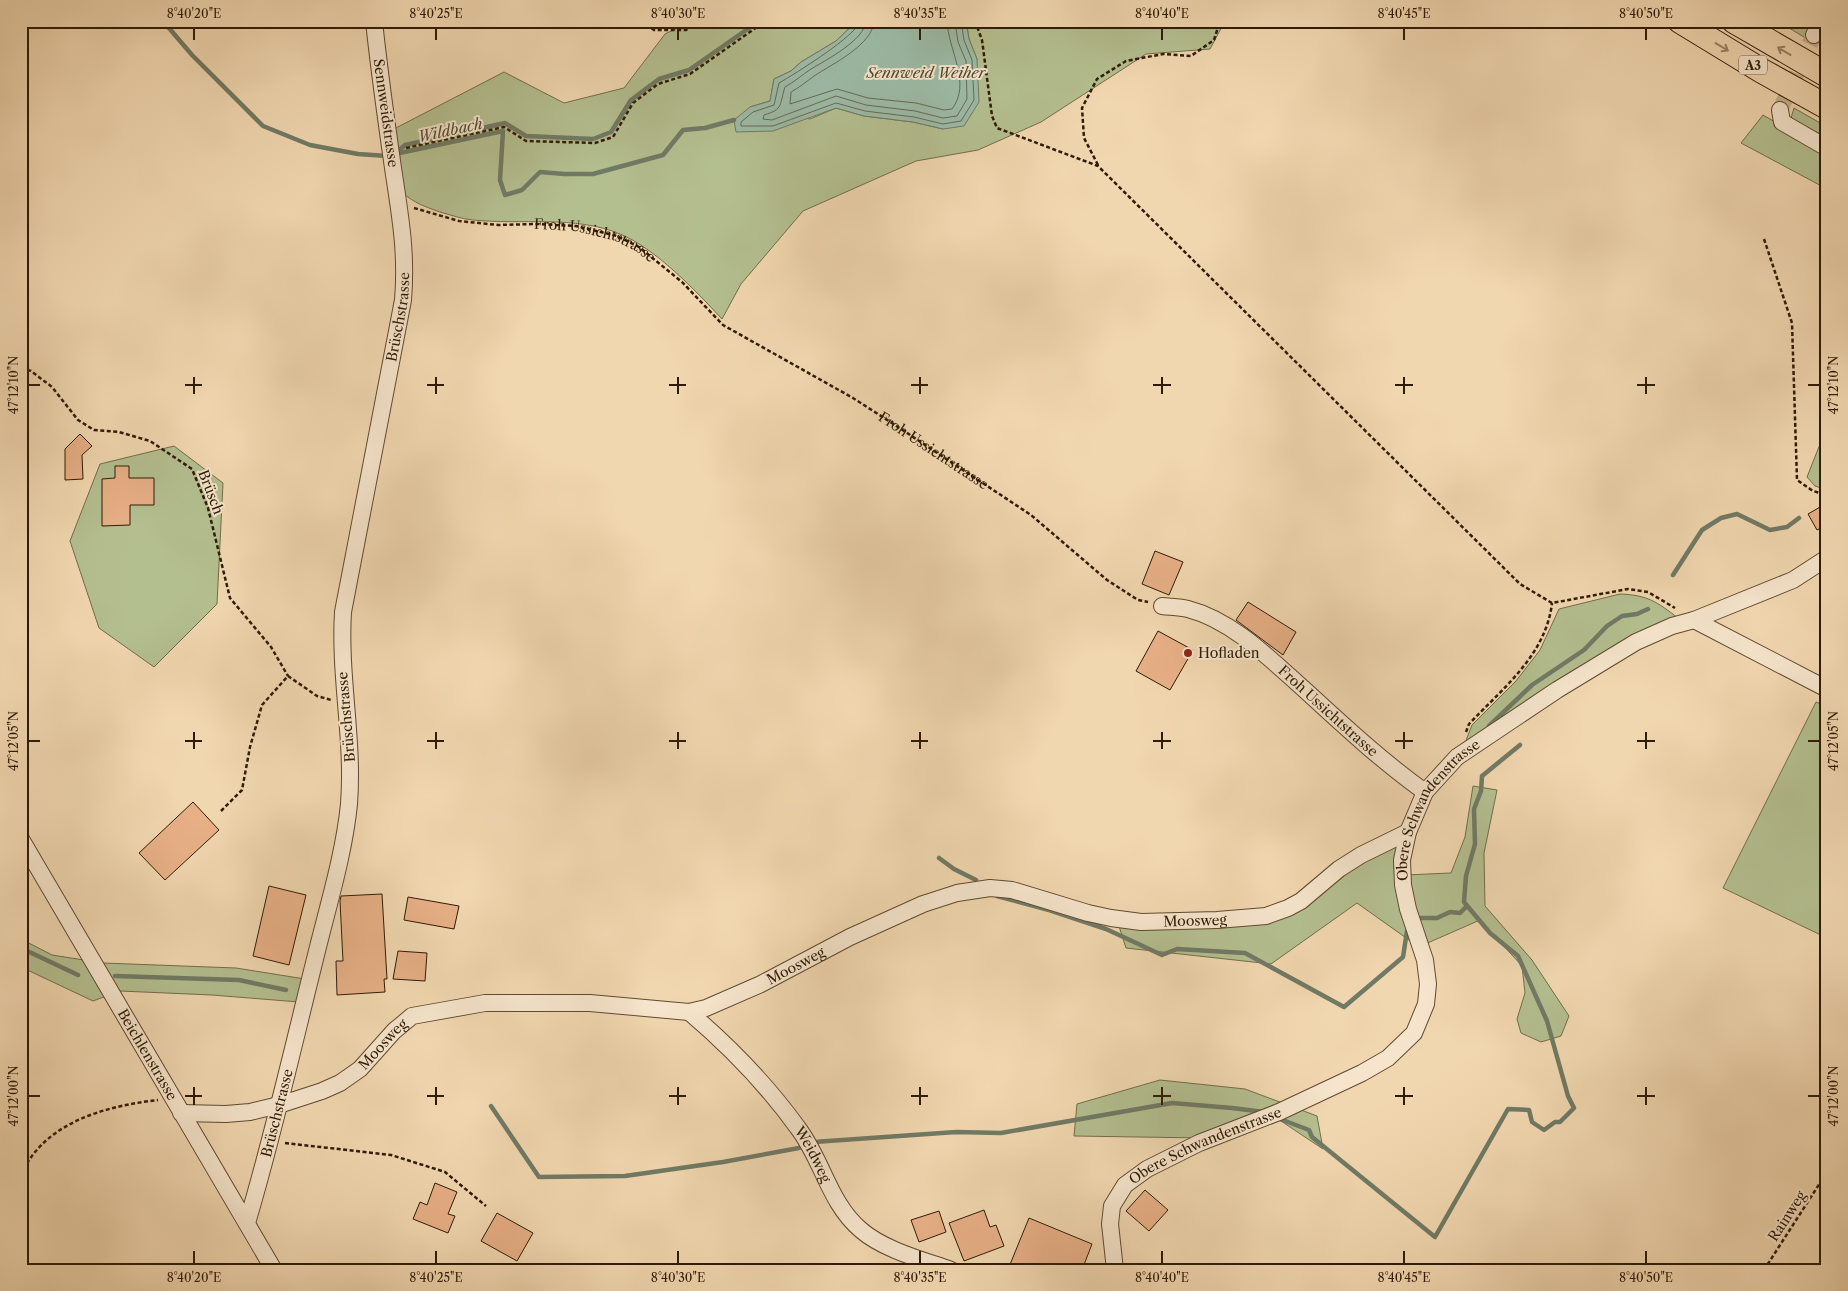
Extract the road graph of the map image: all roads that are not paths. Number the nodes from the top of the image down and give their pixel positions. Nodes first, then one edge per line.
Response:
1 (374, 21) edge
2 (1680, 21) edge
3 (1734, 21) edge
4 (1827, 75) edge
5 (1827, 107) edge
6 (1780, 110) dead end
7 (1827, 148) edge
8 (400, 204) joint
9 (1827, 558) edge
10 (1162, 606) road end
11 (1694, 620) junction
12 (1827, 689) edge
13 (1425, 792) junction
14 (1408, 832) junction
15 (21, 839) edge
16 (689, 1012) junction
17 (279, 1105) junction
18 (177, 1106) junction
19 (247, 1223) junction
20 (274, 1270) edge
21 (951, 1270) edge
22 (1115, 1270) edge

1 - 8 street, Sennweidstrasse
2 -> 5 highway, A3
4 -> 3 highway, A3
6 - 7 street
8 - 17 street, Brüschstrasse
9 - 11 street, Obere Schwandenstrasse
10 - 13 street, Froh Ussichtstrasse
11 - 12 street
11 - 13 street, Obere Schwandenstrasse
13 - 14 street, Obere Schwandenstrasse
14 - 16 street, Moosweg
14 - 22 street, Obere Schwandenstrasse
15 - 18 street, Beichlenstrasse
16 - 17 street, Moosweg
16 - 21 street, Weidweg
17 - 18 street, Moosweg
17 - 19 street, Brüschstrasse
18 - 19 street, Beichlenstrasse
19 - 20 street, Beichlenstrasse

